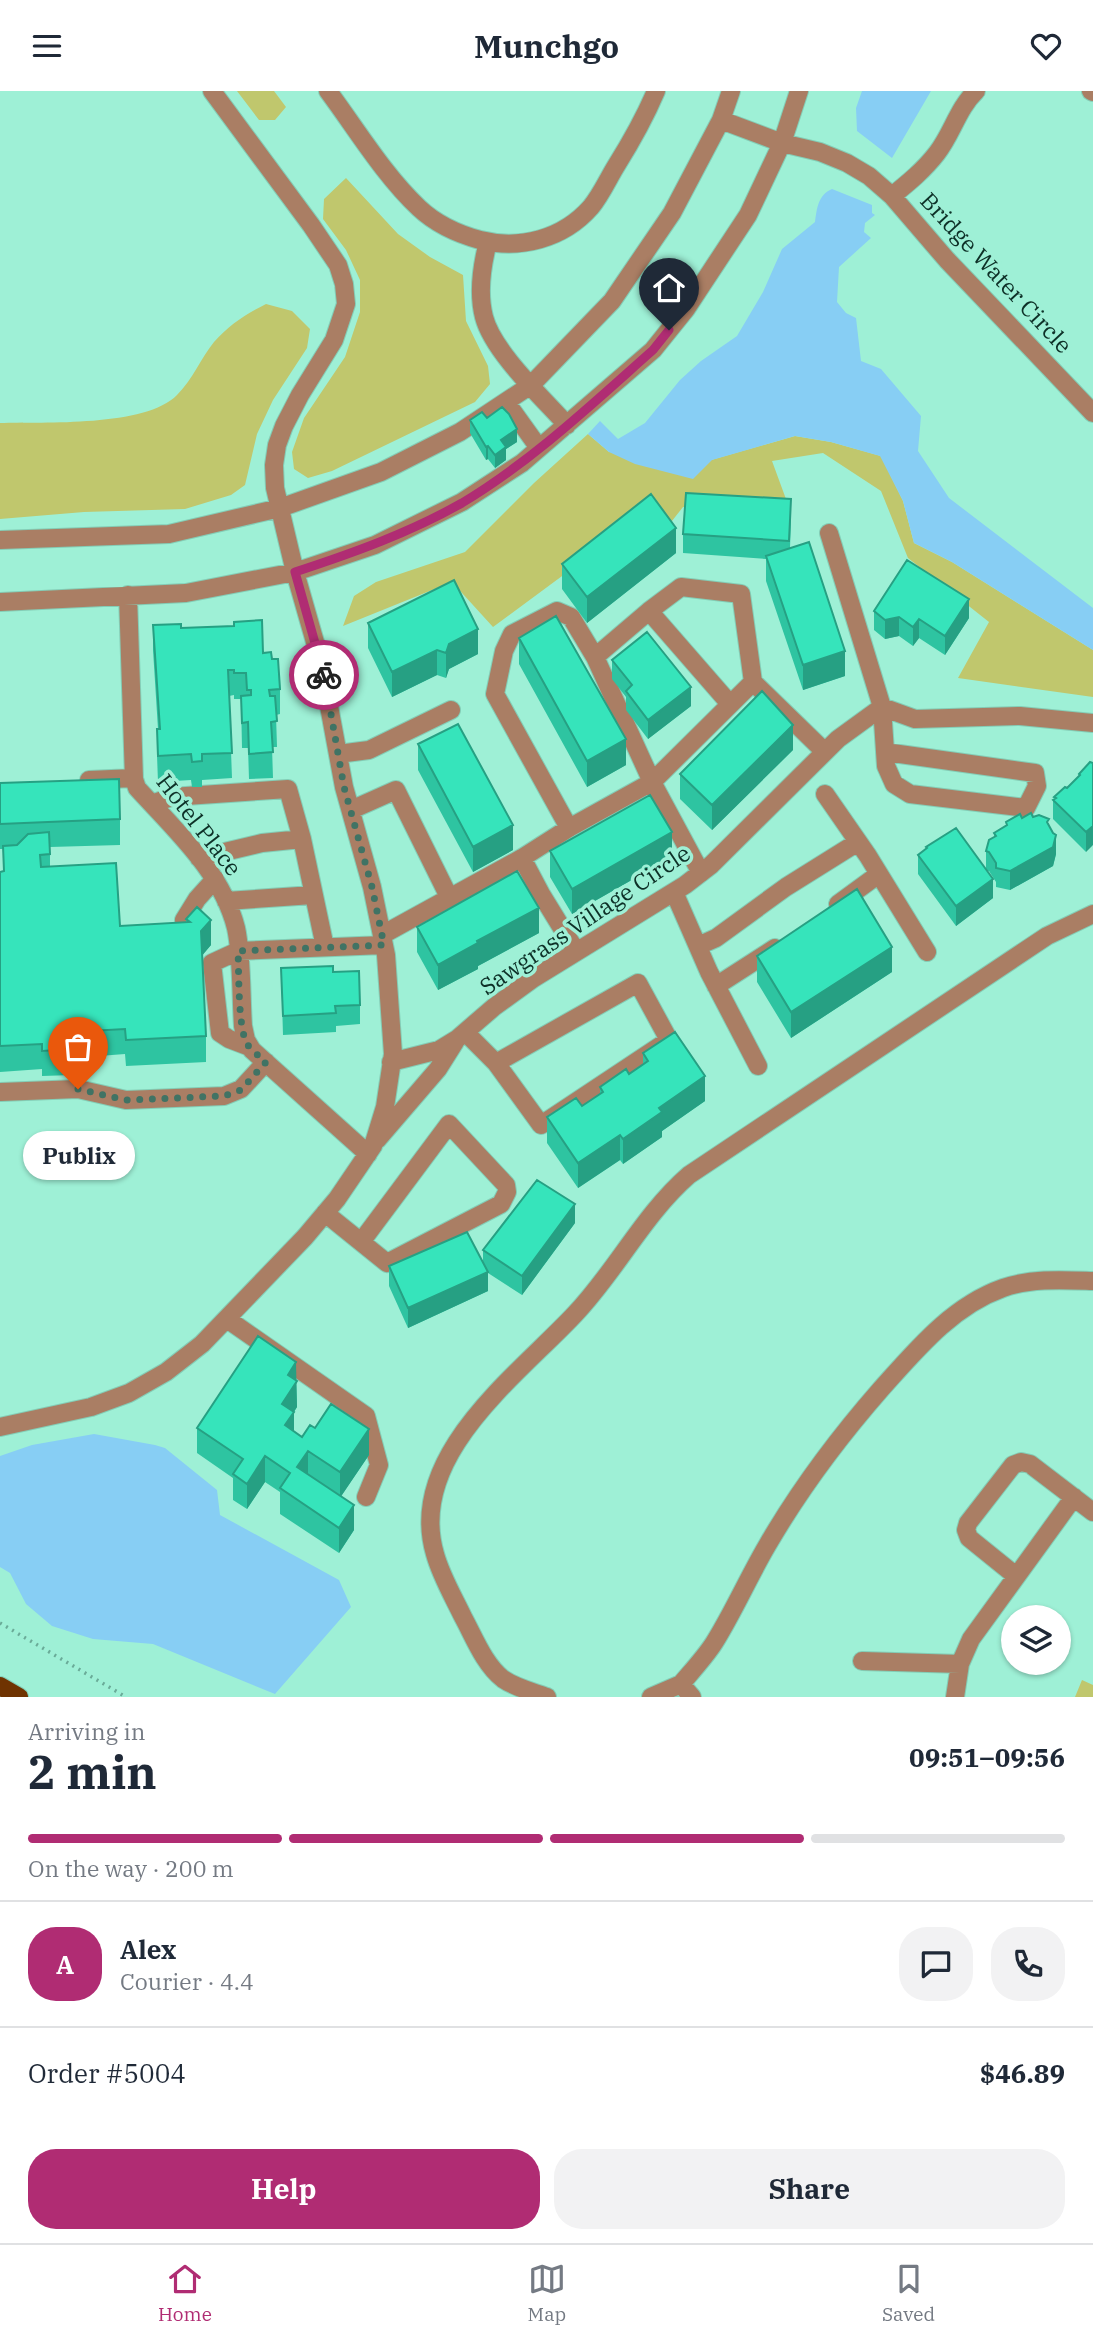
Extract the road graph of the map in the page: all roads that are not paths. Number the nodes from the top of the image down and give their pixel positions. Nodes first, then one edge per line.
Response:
1 (212, 91) edge
2 (328, 91) edge
3 (656, 91) edge
4 (731, 91) edge
5 (799, 91) edge
6 (976, 91) edge
7 (721, 120) junction
8 (782, 143) junction
9 (892, 196) junction
10 (488, 242) junction
11 (531, 385) junction
12 (506, 402) junction
13 (1093, 412) edge
14 (567, 425) junction
15 (539, 448) junction
16 (280, 507) junction
17 (829, 533) dead end
18 (0, 540) edge
19 (295, 572) junction
20 (128, 595) junction
21 (0, 602) edge
22 (649, 611) junction
23 (594, 657) junction
24 (753, 682) junction
25 (730, 704) junction
26 (882, 707) junction
27 (451, 710) dead end
28 (1093, 723) edge
29 (825, 752) junction
30 (885, 752) junction
31 (338, 754) junction
32 (134, 778) junction
33 (77, 781) edge
34 (652, 782) junction
35 (825, 795) dead end
36 (152, 804) junction
37 (351, 810) junction
38 (569, 828) junction
39 (302, 839) junction
40 (858, 842) junction
41 (199, 857) junction
42 (522, 858) junction
43 (701, 873) junction
44 (879, 874) junction
45 (215, 879) junction
46 (674, 892) junction
47 (313, 895) junction
48 (450, 899) junction
49 (226, 901) junction
50 (1093, 914) edge
51 (822, 915) edge
52 (192, 937) edge
53 (786, 939) edge
54 (383, 940) junction
55 (698, 946) junction
56 (325, 947) junction
57 (238, 951) junction
58 (576, 951) junction
59 (927, 952) dead end
60 (716, 986) junction
61 (461, 1036) junction
62 (250, 1047) junction
63 (266, 1062) junction
64 (391, 1062) junction
65 (496, 1063) junction
66 (758, 1066) dead end
67 (0, 1091) edge
68 (370, 1150) junction
69 (325, 1213) junction
70 (361, 1242) junction
71 (1093, 1281) edge
72 (227, 1319) junction
73 (0, 1418) edge
74 (20, 1423) junction
75 (0, 1427) edge
76 (366, 1497) dead end
77 (1074, 1497) junction
78 (1093, 1512) edge
79 (1016, 1576) junction
80 (862, 1661) dead end
81 (960, 1664) junction
82 (0, 1686) edge
83 (687, 1691) edge
84 (19, 1697) edge
85 (547, 1697) edge
86 (651, 1697) edge
87 (955, 1697) edge

1 - 16 street
2 - 10 street
3 - 10 street
4 - 7 street
5 - 8 street
6 - 9 street, Bridge Water Circle
7 - 8 street, Bridge Water Circle
7 - 11 street
8 - 9 street, Bridge Water Circle
8 - 14 street
9 - 13 street, Bridge Water Circle
10 - 11 street
11 - 12 street
11 - 14 street
12 - 15 street
12 - 16 street
14 - 15 street
15 - 19 street
16 - 18 street
16 - 19 street
17 - 26 street
19 - 20 street
19 - 31 street
20 - 21 street
20 - 32 street, Hotel Place
22 - 23 street
22 - 24 street
22 - 25 street
23 - 34 street
23 - 38 street
24 - 25 street
24 - 29 street
25 - 34 street
26 - 28 street
26 - 29 street, Sawgrass Village Circle
26 - 30 street
27 - 31 street
29 - 43 street, Sawgrass Village Circle
30 - 30 street
31 - 37 street
32 - 33 street
32 - 36 street, Hotel Place
34 - 38 street
34 - 43 street
35 - 40 street
36 - 39 street
36 - 41 street, Hotel Place
37 - 48 street
37 - 54 street
38 - 42 street
39 - 41 street
39 - 47 street
40 - 44 street
40 - 55 street
41 - 45 street, Hotel Place
42 - 48 street
42 - 58 street
43 - 46 street, Sawgrass Village Circle
44 - 51 street
44 - 59 street
45 - 49 street, Hotel Place
45 - 52 street
46 - 55 street
46 - 58 street, Sawgrass Village Circle
47 - 49 street
47 - 56 street
48 - 54 street
49 - 57 street, Hotel Place
50 - 85 street
53 - 60 street
54 - 56 street
54 - 64 street
55 - 60 street
56 - 57 street
57 - 62 street, Hotel Place
57 - 62 street
58 - 61 street, Sawgrass Village Circle
60 - 66 street
61 - 64 street, Sawgrass Village Circle
61 - 65 street
61 - 68 street
62 - 63 street
63 - 67 street
63 - 68 street
64 - 68 street
65 - 65 street
68 - 69 street
69 - 70 street
69 - 72 street
70 - 70 street
71 - 83 street
72 - 74 street
72 - 76 street
73 - 74 street
74 - 75 street
77 - 78 street
77 - 79 street
77 - 79 street
79 - 81 street
80 - 81 street
81 - 87 street
82 - 84 main road
83 - 86 street

